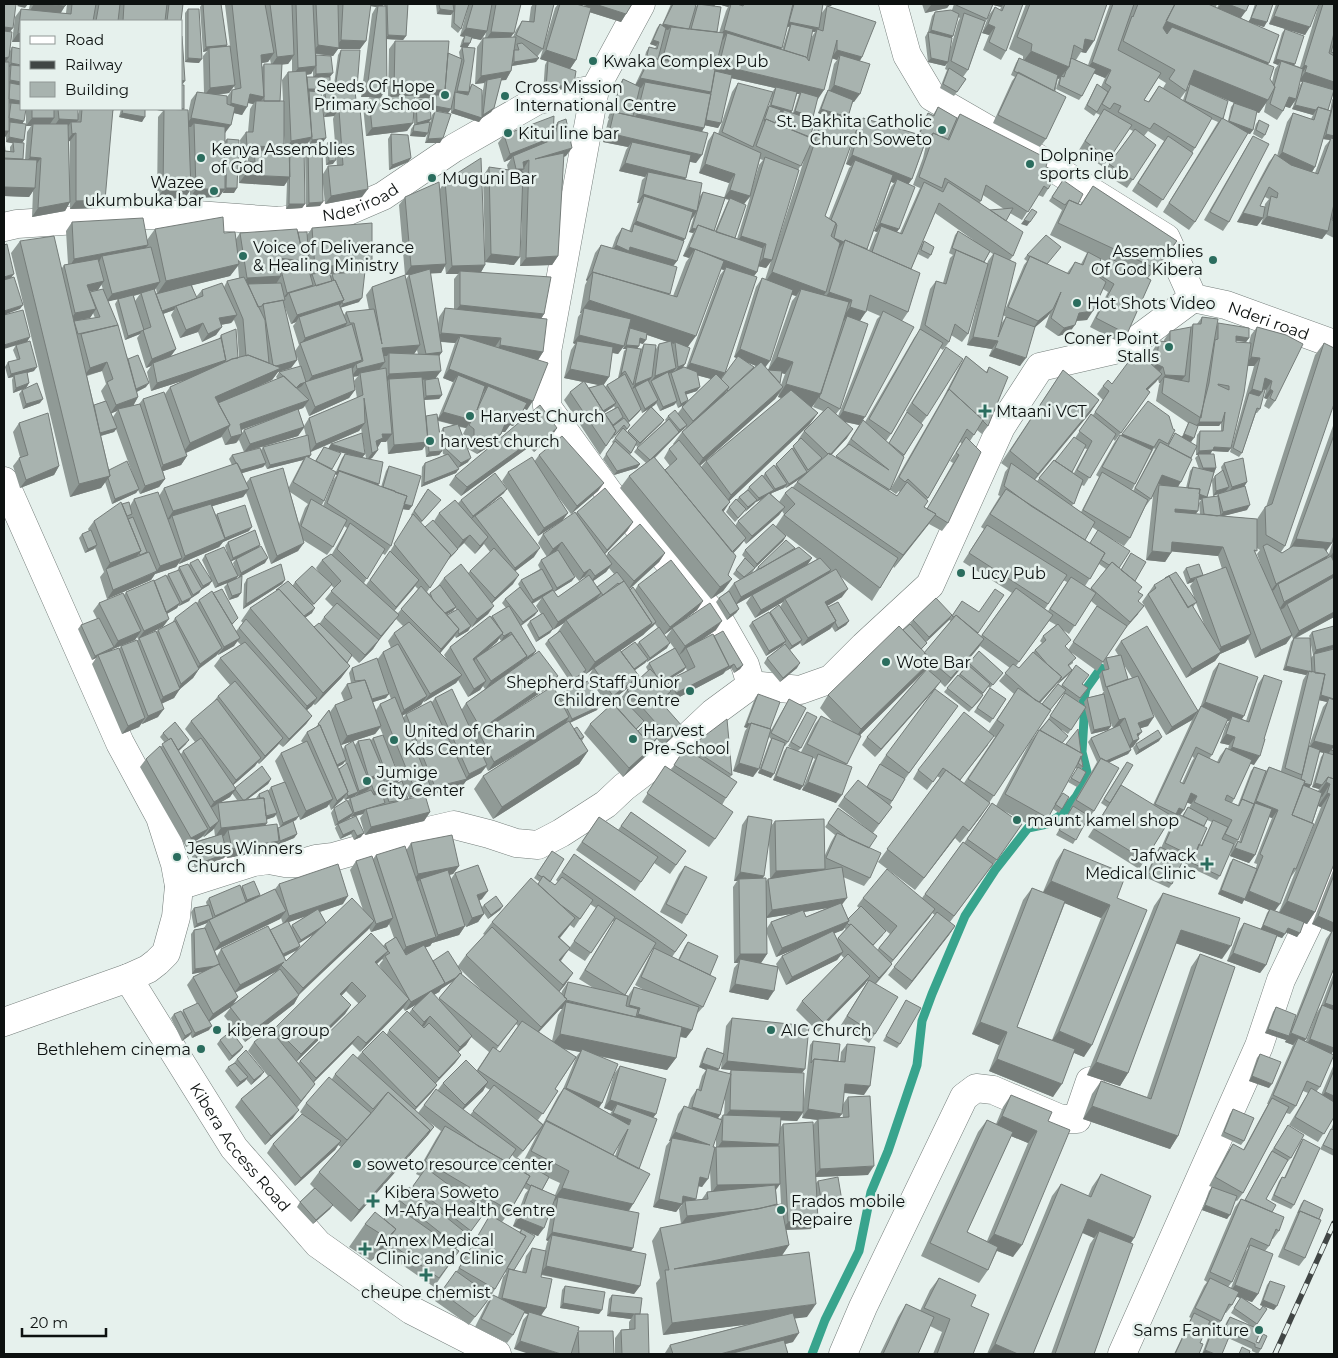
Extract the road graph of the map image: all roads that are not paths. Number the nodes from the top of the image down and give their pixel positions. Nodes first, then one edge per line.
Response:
1 (641, 4) edge
2 (893, 4) edge
3 (595, 89) junction
4 (4, 227) edge
5 (1193, 298) junction
6 (1334, 344) edge
7 (4, 482) edge
8 (751, 685) junction
9 (1334, 864) edge
10 (179, 886) junction
11 (128, 978) junction
12 (4, 1022) edge
13 (1090, 1081) dead end
14 (497, 1354) edge
15 (843, 1354) edge
16 (1122, 1354) edge

1 - 3 street
2 - 5 street
3 - 4 street, Nderiroad
3 - 8 street
5 - 6 street, Nderi road
5 - 8 street
7 - 10 street
8 - 10 street
9 - 16 street
10 - 11 street
11 - 12 street
11 - 14 street, Kibera Access Road
13 - 15 street

